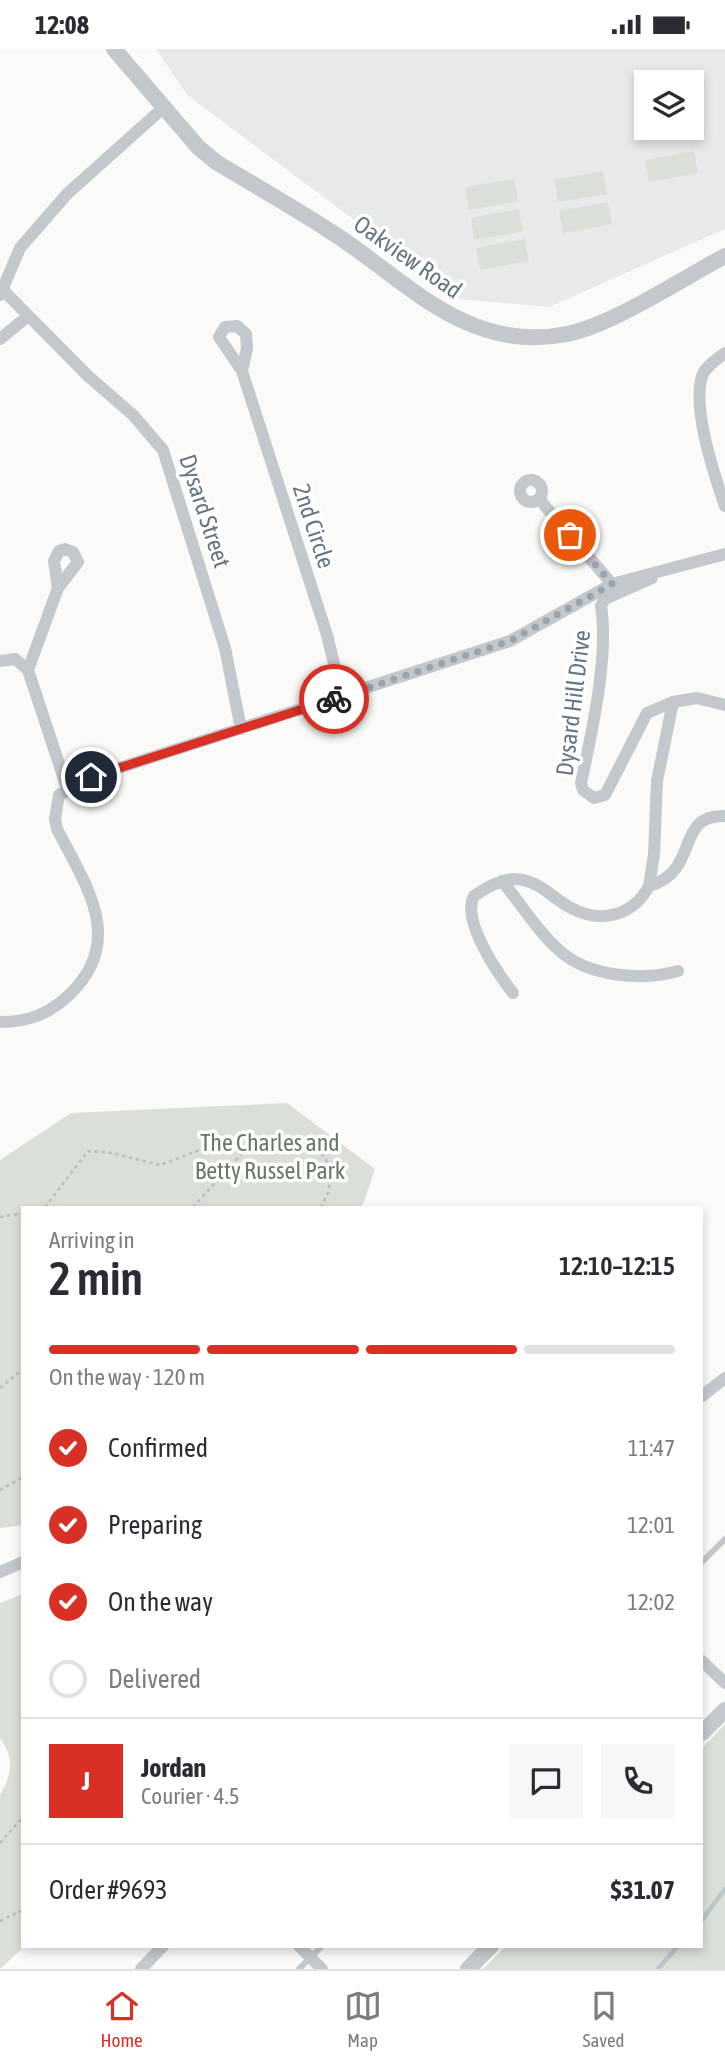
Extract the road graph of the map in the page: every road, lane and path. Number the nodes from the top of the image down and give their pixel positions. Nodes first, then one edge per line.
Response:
1 (114, 49) edge
2 (163, 108) junction
3 (725, 256) edge
4 (1, 292) edge
5 (28, 316) junction
6 (0, 339) edge
7 (725, 353) edge
8 (242, 371) dead end
9 (539, 499) dead end
10 (725, 506) edge
11 (725, 554) edge
12 (677, 565) junction
13 (612, 584) junction
14 (58, 588) dead end
15 (0, 661) edge
16 (28, 670) junction
17 (342, 696) junction
18 (673, 702) junction
19 (725, 705) edge
20 (241, 729) junction
21 (67, 788) junction
22 (725, 815) edge
23 (502, 881) junction
24 (649, 886) junction
25 (678, 971) dead end
26 (513, 993) dead end
27 (0, 1022) edge
28 (258, 1136) junction
29 (46, 1206) edge
30 (194, 1206) edge
31 (321, 1206) edge
32 (21, 1213) edge
33 (0, 1217) edge
34 (21, 1371) edge
35 (725, 1378) edge
36 (0, 1388) edge
37 (703, 1395) edge
38 (21, 1478) edge
39 (0, 1490) edge
40 (725, 1539) edge
41 (703, 1561) edge
42 (21, 1563) edge
43 (0, 1572) edge
44 (703, 1662) edge
45 (725, 1683) edge
46 (725, 1710) edge
47 (703, 1732) edge
48 (21, 1819) edge
49 (0, 1843) edge
50 (21, 1911) edge
51 (0, 1920) edge
52 (161, 1948) edge
53 (301, 1948) edge
54 (320, 1948) edge
55 (489, 1948) edge
56 (311, 1958) junction
57 (141, 1969) edge
58 (299, 1969) edge
59 (322, 1969) edge
60 (468, 1969) edge

1 - 2 street, Oakview Road
2 - 3 street, Oakview Road
2 - 4 street
4 - 5 street, Dysard Street
5 - 6 street
5 - 20 street, Dysard Street
7 - 10 street
8 - 17 street, 2nd Circle
9 - 13 street
11 - 12 street
12 - 13 street
12 - 18 street, Dysard Hill Drive
13 - 17 street
14 - 16 street
15 - 16 street
16 - 21 street
17 - 20 street
18 - 19 street, Dysard Hill Drive
18 - 24 street
20 - 21 street
21 - 27 street
22 - 24 street
23 - 24 street
23 - 25 street
23 - 26 street
28 - 29 path
28 - 30 path
28 - 31 path
32 - 33 path
34 - 36 path
35 - 37 street
38 - 39 path
40 - 41 lane
42 - 43 street
44 - 45 street
46 - 47 street
48 - 49 path
50 - 51 path
52 - 57 street
53 - 56 street
54 - 56 lane
55 - 60 street
56 - 58 lane
56 - 59 street

